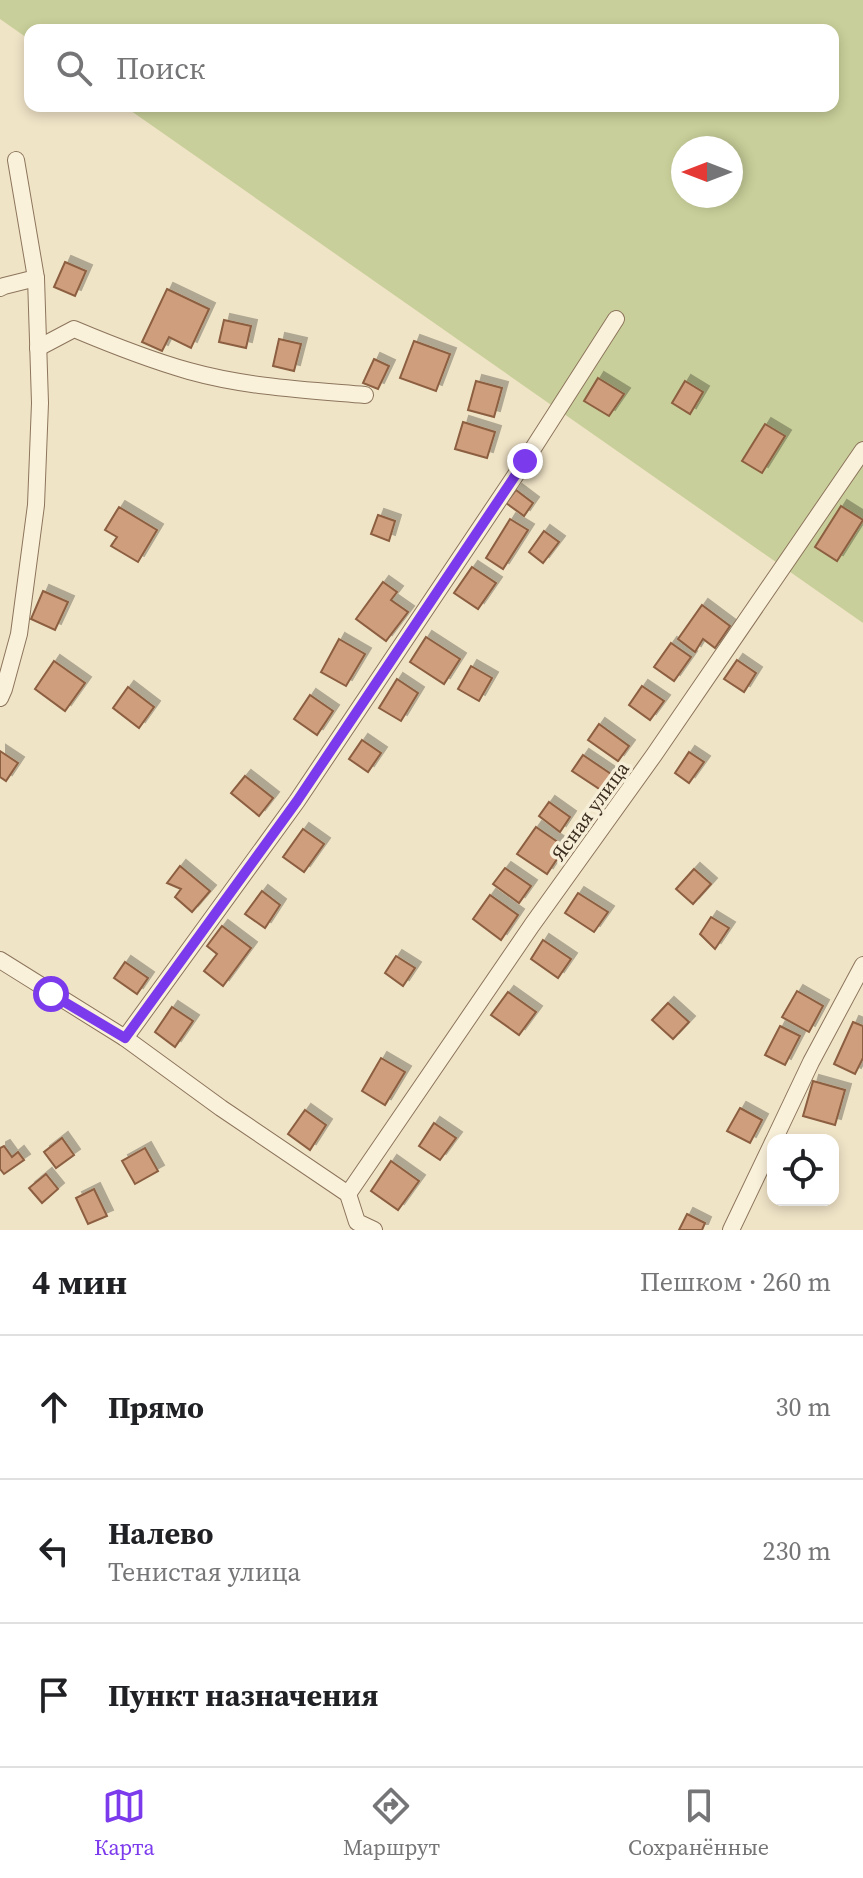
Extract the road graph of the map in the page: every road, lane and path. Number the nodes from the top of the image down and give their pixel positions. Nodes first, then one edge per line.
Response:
1 (16, 160) dead end
2 (36, 278) junction
3 (0, 288) edge
4 (616, 319) dead end
5 (38, 348) junction
6 (365, 395) dead end
7 (863, 450) edge
8 (0, 698) edge
9 (0, 960) edge
10 (863, 965) edge
11 (125, 1038) junction
12 (777, 1134) edge
13 (767, 1155) edge
14 (348, 1194) junction
15 (353, 1226) edge
16 (374, 1230) edge
17 (731, 1230) edge

1 - 2 street
2 - 3 street
2 - 5 street
4 - 11 street
5 - 6 street
5 - 8 street
7 - 14 street, Ясная улица
9 - 11 street
10 - 12 street
11 - 14 street
13 - 17 street
14 - 15 street
15 - 16 street

